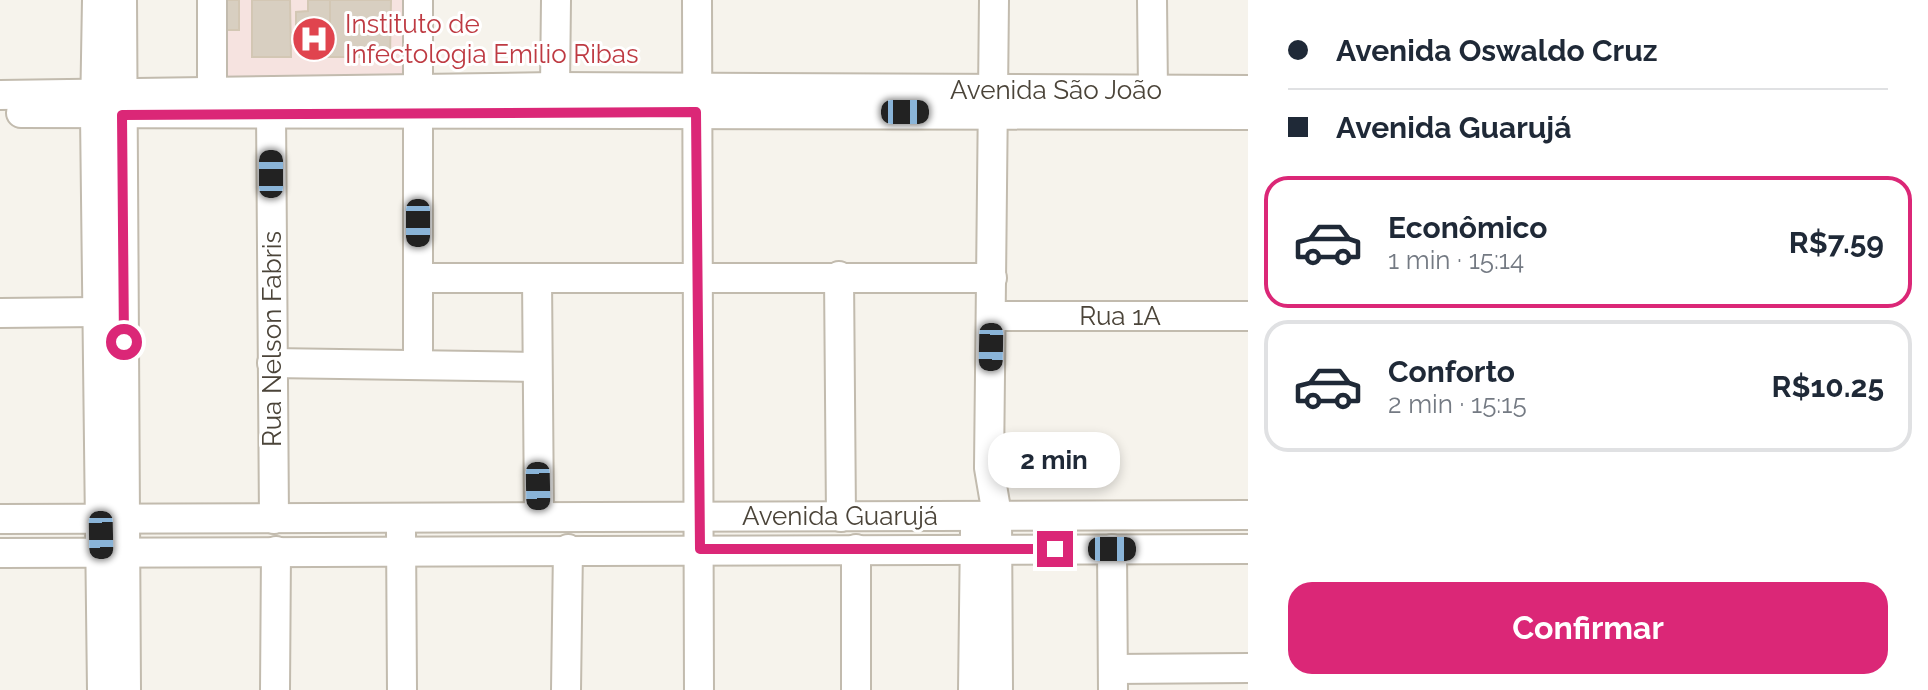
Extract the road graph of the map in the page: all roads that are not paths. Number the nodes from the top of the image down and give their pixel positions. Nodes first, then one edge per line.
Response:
1 (97, 0) edge
2 (122, 0) edge
3 (212, 0) edge
4 (418, 0) edge
5 (556, 0) edge
6 (697, 0) edge
7 (994, 0) edge
8 (1152, 0) edge
9 (555, 87) junction
10 (212, 90) junction
11 (1153, 90) junction
12 (1248, 90) edge
13 (0, 95) edge
14 (418, 100) junction
15 (696, 101) junction
16 (994, 101) junction
17 (109, 103) junction
18 (271, 111) junction
19 (0, 113) edge
20 (1248, 115) edge
21 (839, 276) junction
22 (697, 277) junction
23 (418, 278) junction
24 (537, 278) junction
25 (992, 278) junction
26 (98, 312) junction
27 (0, 313) edge
28 (992, 316) junction
29 (1248, 316) edge
30 (272, 363) junction
31 (418, 364) junction
32 (536, 367) junction
33 (1248, 515) edge
34 (539, 516) junction
35 (699, 516) junction
36 (986, 516) junction
37 (841, 517) junction
38 (113, 518) junction
39 (401, 518) junction
40 (0, 519) edge
41 (274, 519) junction
42 (986, 548) junction
43 (568, 549) junction
44 (700, 549) junction
45 (856, 549) junction
46 (1112, 549) junction
47 (1248, 549) edge
48 (401, 550) junction
49 (276, 551) junction
50 (113, 552) junction
51 (0, 553) edge
52 (1248, 668) edge
53 (1113, 680) edge
54 (102, 690) edge
55 (126, 690) edge
56 (275, 690) edge
57 (402, 690) edge
58 (566, 690) edge
59 (699, 690) edge
60 (856, 690) edge
61 (973, 690) edge
62 (998, 690) edge

1 - 17 street
2 - 17 street
3 - 10 street
4 - 14 street
5 - 9 street
6 - 15 street
7 - 16 street
8 - 11 street
9 - 14 street, Avenida São João
9 - 15 street, Avenida São João
10 - 14 street, Avenida São João
10 - 17 street, Avenida São João
11 - 12 street, Avenida São João
11 - 16 street, Avenida São João
13 - 17 street, Avenida São João
14 - 15 street, Avenida São João
14 - 18 street, Avenida São João
14 - 23 street
15 - 16 street, Avenida São João
15 - 22 street
16 - 20 street, Avenida São João
16 - 25 street
17 - 18 street, Avenida São João
17 - 19 street, Avenida São João
17 - 26 street
17 - 38 street
18 - 30 street, Rua Nelson Fabris
21 - 22 street
21 - 25 street
21 - 37 street
22 - 24 street
22 - 35 street
23 - 24 street
23 - 31 street
24 - 32 street
25 - 28 street
26 - 27 street
26 - 38 street
28 - 29 street, Rua 1A
28 - 36 street
30 - 31 street
30 - 41 street, Rua Nelson Fabris
31 - 32 street
32 - 34 street
33 - 36 street, Avenida Guarujá
34 - 35 street, Avenida Guarujá
34 - 39 street, Avenida Guarujá
35 - 37 street, Avenida Guarujá
35 - 44 street
36 - 37 street, Avenida Guarujá
36 - 42 street
38 - 40 street, Avenida Guarujá
38 - 41 street, Avenida Guarujá
38 - 50 street
39 - 41 street, Avenida Guarujá
39 - 48 street
42 - 45 street, Avenida Guarujá
42 - 46 street, Avenida Guarujá
42 - 61 street
42 - 62 street
43 - 44 street, Avenida Guarujá
43 - 48 street, Avenida Guarujá
43 - 58 street
44 - 45 street, Avenida Guarujá
44 - 59 street
45 - 60 street
46 - 47 street, Avenida Guarujá
46 - 53 street
48 - 49 street, Avenida Guarujá
48 - 57 street
49 - 50 street, Avenida Guarujá
49 - 56 street
50 - 51 street, Avenida Guarujá
50 - 54 street
50 - 55 street
52 - 53 street

